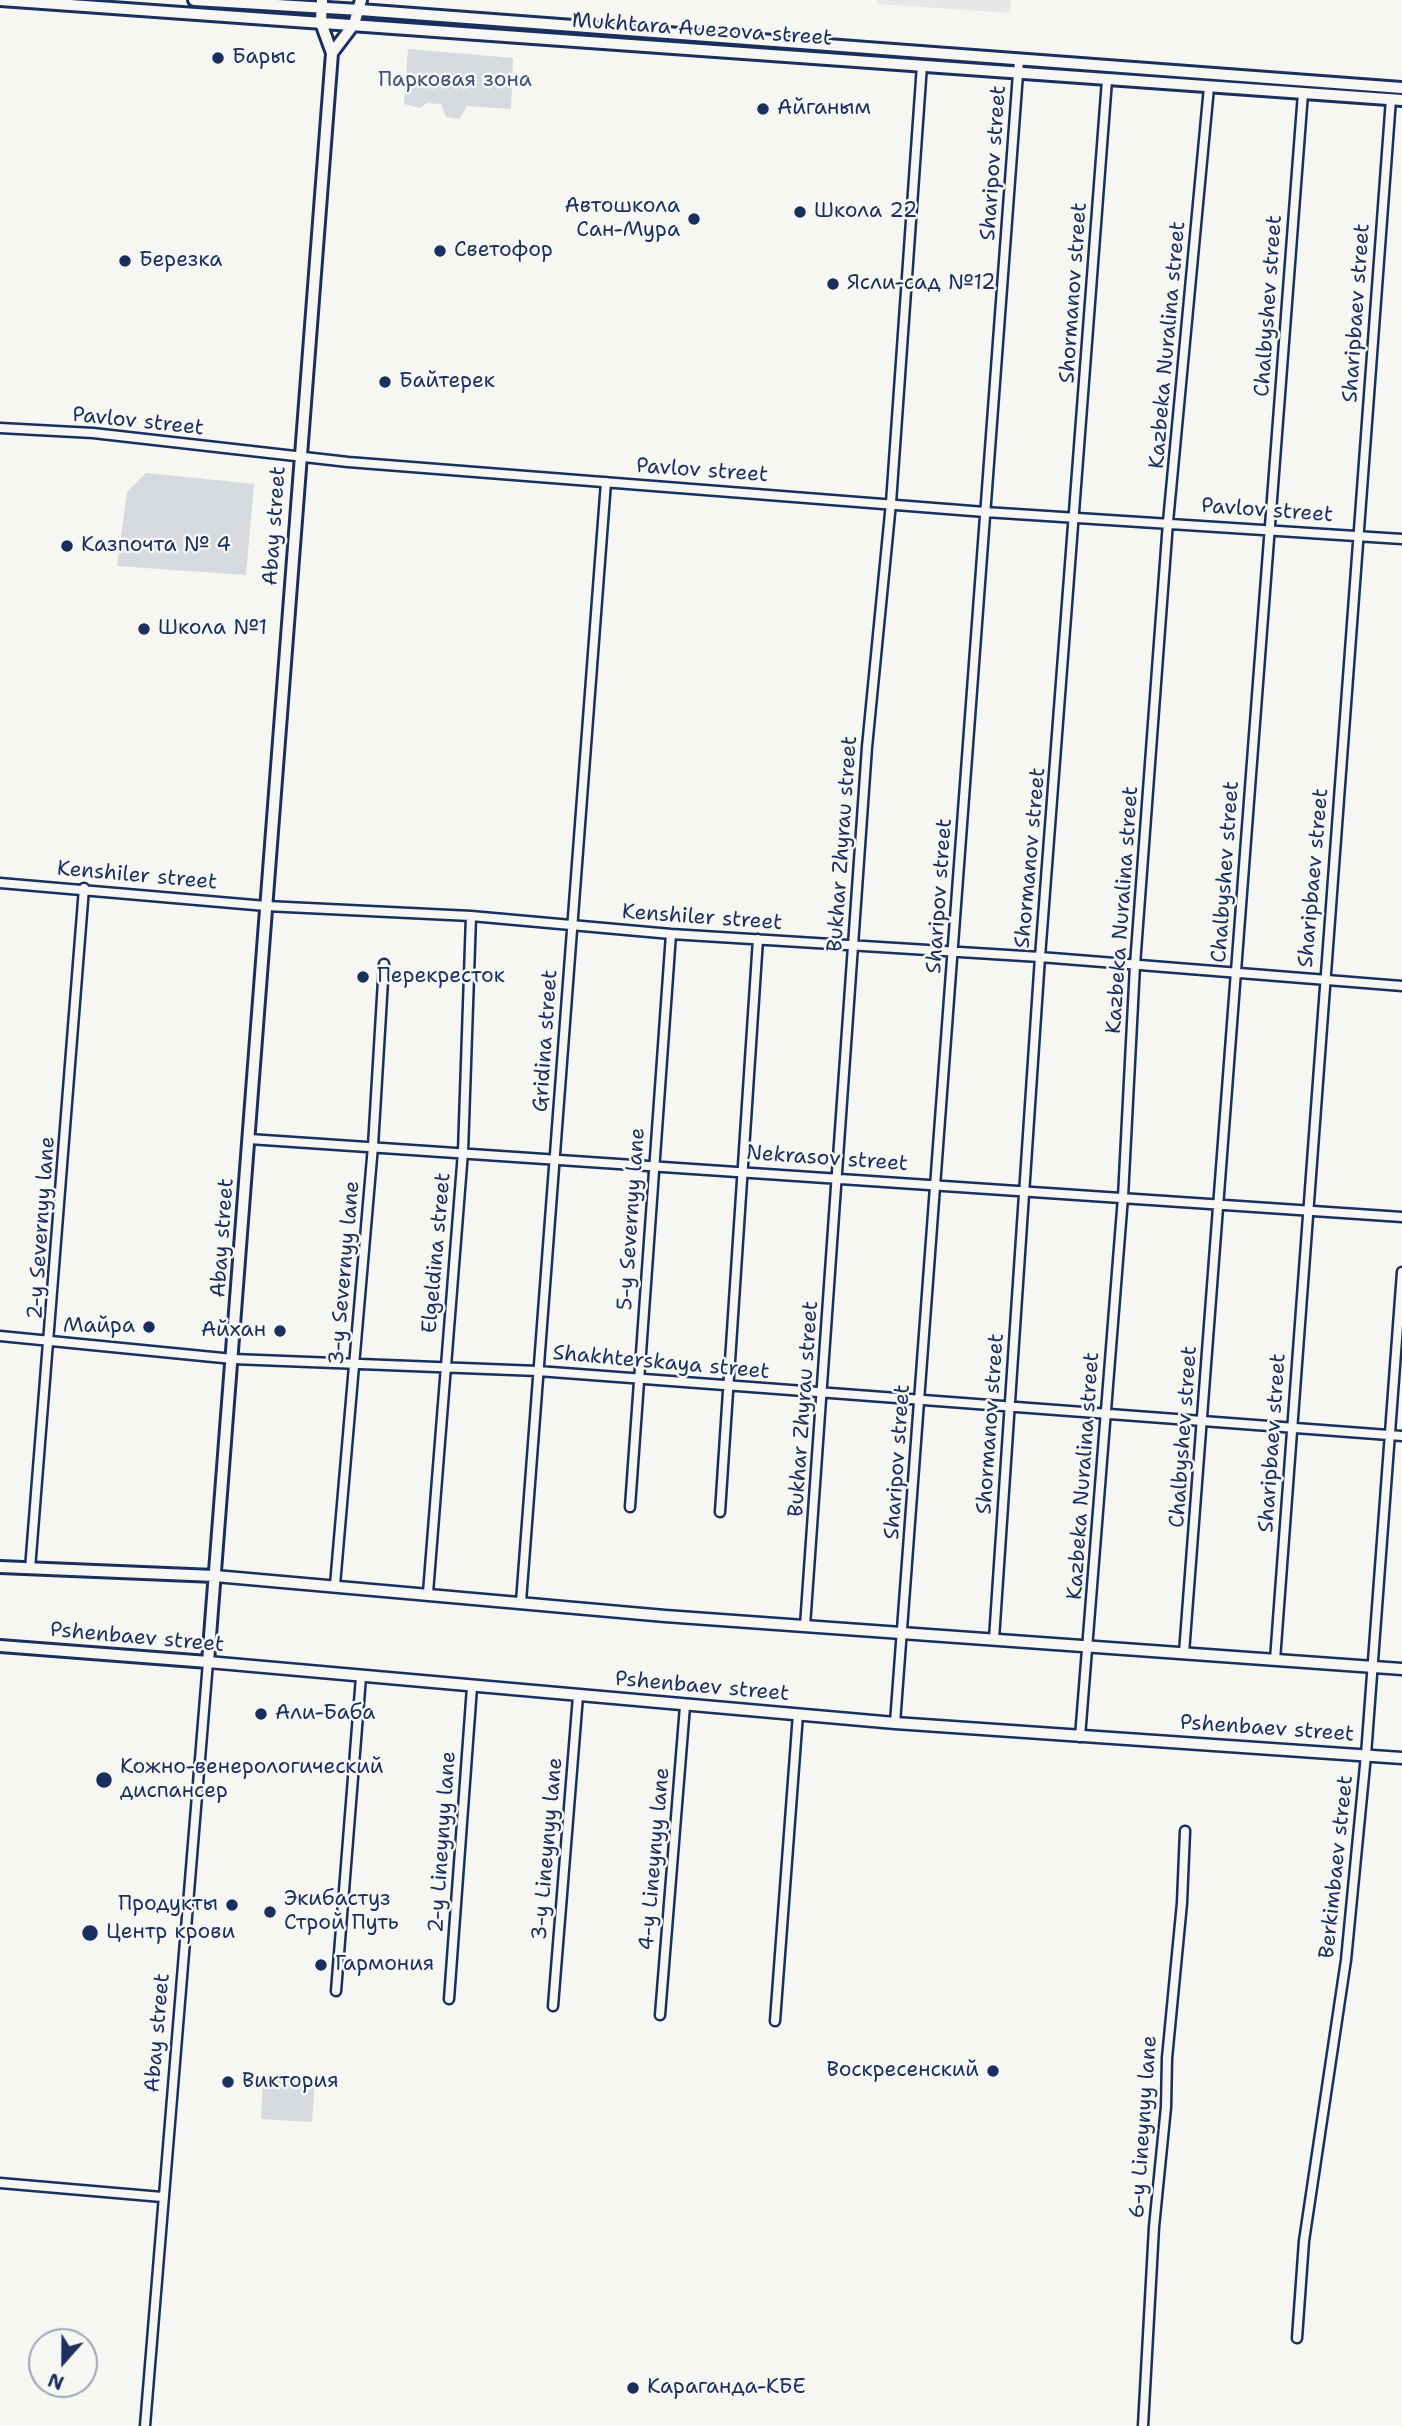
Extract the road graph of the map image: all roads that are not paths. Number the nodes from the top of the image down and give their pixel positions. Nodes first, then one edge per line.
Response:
1 (0, 0) edge
2 (194, 0) edge
3 (322, 4) edge
4 (360, 5) edge
5 (321, 23) junction
6 (354, 24) junction
7 (332, 53) junction
8 (922, 65) junction
9 (1019, 66) junction
10 (1107, 80) junction
11 (1209, 87) junction
12 (1402, 88) edge
13 (1303, 93) junction
14 (1396, 99) edge
15 (0, 428) edge
16 (299, 458) junction
17 (606, 482) junction
18 (891, 503) junction
19 (985, 512) junction
20 (1075, 517) junction
21 (1168, 522) junction
22 (1270, 528) junction
23 (1358, 536) junction
24 (1402, 538) edge
25 (0, 883) edge
26 (84, 888) junction
27 (266, 906) junction
28 (471, 916) junction
29 (572, 925) junction
30 (671, 934) junction
31 (758, 939) junction
32 (853, 946) junction
33 (953, 953) junction
34 (1040, 957) junction
35 (384, 964) dead end
36 (1135, 965) junction
37 (1236, 972) junction
38 (1323, 979) junction
39 (1402, 986) edge
40 (249, 1139) junction
41 (373, 1146) junction
42 (463, 1152) junction
43 (555, 1158) junction
44 (654, 1165) junction
45 (742, 1171) junction
46 (837, 1178) junction
47 (937, 1185) junction
48 (1025, 1191) junction
49 (1123, 1197) junction
50 (1219, 1204) junction
51 (1308, 1210) junction
52 (1402, 1217) edge
53 (1402, 1272) edge
54 (0, 1336) edge
55 (51, 1340) junction
56 (233, 1359) junction
57 (356, 1362) junction
58 (444, 1366) junction
59 (538, 1371) junction
60 (638, 1380) junction
61 (727, 1385) junction
62 (823, 1394) junction
63 (920, 1401) junction
64 (1010, 1408) junction
65 (1107, 1416) junction
66 (1203, 1422) junction
67 (1291, 1428) junction
68 (1388, 1436) junction
69 (1402, 1436) edge
70 (630, 1507) dead end
71 (720, 1512) dead end
72 (0, 1567) edge
73 (30, 1569) junction
74 (215, 1576) junction
75 (335, 1585) junction
76 (428, 1593) junction
77 (521, 1602) junction
78 (805, 1626) junction
79 (902, 1633) junction
80 (994, 1639) junction
81 (0, 1646) edge
82 (1089, 1646) junction
83 (1184, 1653) junction
84 (1275, 1660) junction
85 (208, 1662) junction
86 (1374, 1667) junction
87 (1402, 1669) edge
88 (361, 1678) junction
89 (472, 1687) junction
90 (578, 1696) junction
91 (685, 1706) junction
92 (798, 1714) junction
93 (895, 1723) junction
94 (1080, 1737) junction
95 (1366, 1755) junction
96 (1402, 1758) edge
97 (1185, 1831) dead end
98 (336, 1991) dead end
99 (449, 1999) dead end
100 (553, 2006) dead end
101 (660, 2015) dead end
102 (775, 2021) dead end
103 (0, 2183) edge
104 (162, 2197) junction
105 (1297, 2338) dead end
106 (145, 2426) edge
107 (1143, 2426) edge

1 - 5 main road, Mukhtara Auezova street
2 - 3 main road, Mukhtara Auezova street
3 - 4 main road, Mukhtara Auezova street
3 - 5 main road, Abay street
4 - 6 main road
4 - 9 main road, Mukhtara Auezova street
5 - 6 main road, Mukhtara Auezova street
5 - 7 main road, Abay street
6 - 7 main road
6 - 8 main road, Mukhtara Auezova street
7 - 16 main road, Abay street
8 - 9 main road, Mukhtara Auezova street
8 - 18 street, Bukhar Zhyrau street
9 - 10 main road, Mukhtara Auezova street
9 - 12 main road, Mukhtara Auezova street
9 - 19 street, Sharipov street
10 - 11 main road, Mukhtara Auezova street
10 - 20 street, Shormanov street
11 - 13 main road, Mukhtara Auezova street
11 - 21 street, Kazbeka Nuralina street
13 - 14 main road, Mukhtara Auezova street
13 - 22 street, Chalbyshev street
14 - 23 street, Sharipbaev street
15 - 16 street, Pavlov street
16 - 17 street, Pavlov street
16 - 27 main road, Abay street
17 - 18 street, Pavlov street
17 - 29 street, Gridina street
18 - 19 street, Pavlov street
18 - 32 street, Bukhar Zhyrau street
19 - 20 street, Pavlov street
19 - 33 street, Sharipov street
20 - 21 street, Pavlov street
20 - 34 street, Shormanov street
21 - 22 street, Pavlov street
21 - 36 street, Kazbeka Nuralina street
22 - 23 street, Pavlov street
22 - 37 street, Chalbyshev street
23 - 24 street, Pavlov street
23 - 38 street, Sharipbaev street
25 - 26 street, Kenshiler street
26 - 27 street, Kenshiler street
26 - 55 street, 2-y Severnyy lane
27 - 28 street, Kenshiler street
27 - 40 main road, Abay street
28 - 29 street, Kenshiler street
28 - 42 street, Elgeldina street
29 - 30 street, Kenshiler street
29 - 43 street, Gridina street
30 - 31 street, Kenshiler street
30 - 44 street, 5-y Severnyy lane
31 - 32 street, Kenshiler street
31 - 45 street
32 - 33 street, Kenshiler street
32 - 46 street, Bukhar Zhyrau street
33 - 34 street, Kenshiler street
33 - 47 street, Sharipov street
34 - 36 street, Kenshiler street
34 - 48 street, Shormanov street
35 - 41 street, 3-y Severnyy lane
36 - 37 street, Kenshiler street
36 - 49 street, Kazbeka Nuralina street
37 - 38 street, Kenshiler street
37 - 50 street, Chalbyshev street
38 - 39 street, Kenshiler street
38 - 51 street, Sharipbaev street
40 - 41 street, Nekrasov street
40 - 56 main road, Abay street
41 - 42 street, Nekrasov street
41 - 57 street, 3-y Severnyy lane
42 - 43 street, Nekrasov street
42 - 58 street, Elgeldina street
43 - 44 street, Nekrasov street
43 - 59 street, Gridina street
44 - 45 street, Nekrasov street
44 - 60 street, 5-y Severnyy lane
45 - 46 street, Nekrasov street
45 - 61 street
46 - 47 street, Nekrasov street
46 - 62 street, Bukhar Zhyrau street
47 - 48 street, Nekrasov street
47 - 63 street, Sharipov street
48 - 49 street, Nekrasov street
48 - 64 street, Shormanov street
49 - 50 street, Nekrasov street
49 - 65 street, Kazbeka Nuralina street
50 - 51 street, Nekrasov street
50 - 66 street, Chalbyshev street
51 - 52 street, Nekrasov street
51 - 67 street, Sharipbaev street
53 - 68 street, Berkimbaev street
54 - 55 street, Shakhterskaya street
55 - 56 street, Shakhterskaya street
55 - 73 street, 2-y Severnyy lane
56 - 57 street, Shakhterskaya street
56 - 74 main road, Abay street
57 - 58 street, Shakhterskaya street
57 - 75 street, 3-y Severnyy lane
58 - 59 street, Shakhterskaya street
58 - 76 street, Elgeldina street
59 - 60 street, Shakhterskaya street
59 - 77 street, Gridina street
60 - 61 street, Shakhterskaya street
60 - 70 street, 5-y Severnyy lane
61 - 62 street, Shakhterskaya street
61 - 71 street
62 - 63 street, Shakhterskaya street
62 - 78 street, Bukhar Zhyrau street
63 - 64 street, Shakhterskaya street
63 - 79 street, Sharipov street
64 - 65 street, Shakhterskaya street
64 - 80 street, Shormanov street
65 - 66 street, Shakhterskaya street
65 - 82 street, Kazbeka Nuralina street
66 - 67 street, Shakhterskaya street
66 - 83 street, Chalbyshev street
67 - 68 street, Shakhterskaya street
67 - 84 street, Sharipbaev street
68 - 69 street, Shakhterskaya street
68 - 86 street, Berkimbaev street
72 - 73 main road
73 - 74 main road
74 - 75 street
74 - 85 main road, Abay street
75 - 76 street
76 - 77 street
77 - 78 street
78 - 79 street
79 - 80 street
79 - 93 street, Sharipov street
80 - 82 street
81 - 85 main road, Pshenbaev street
82 - 83 street
82 - 94 street, Kazbeka Nuralina street
83 - 84 street
84 - 86 street
85 - 88 street, Pshenbaev street
85 - 104 street, Abay street
86 - 87 street
86 - 95 street, Berkimbaev street
88 - 89 street, Pshenbaev street
88 - 98 street
89 - 90 street, Pshenbaev street
89 - 99 street, 2-y Lineynyy lane
90 - 91 street, Pshenbaev street
90 - 100 street, 3-y Lineynyy lane
91 - 92 street, Pshenbaev street
91 - 101 street, 4-y Lineynyy lane
92 - 93 street, Pshenbaev street
92 - 102 street
93 - 94 street, Pshenbaev street
94 - 95 street, Pshenbaev street
95 - 96 street, Pshenbaev street
95 - 105 street, Berkimbaev street
97 - 107 street, 6-y Lineynyy lane
103 - 104 street
104 - 106 street, Abay street

